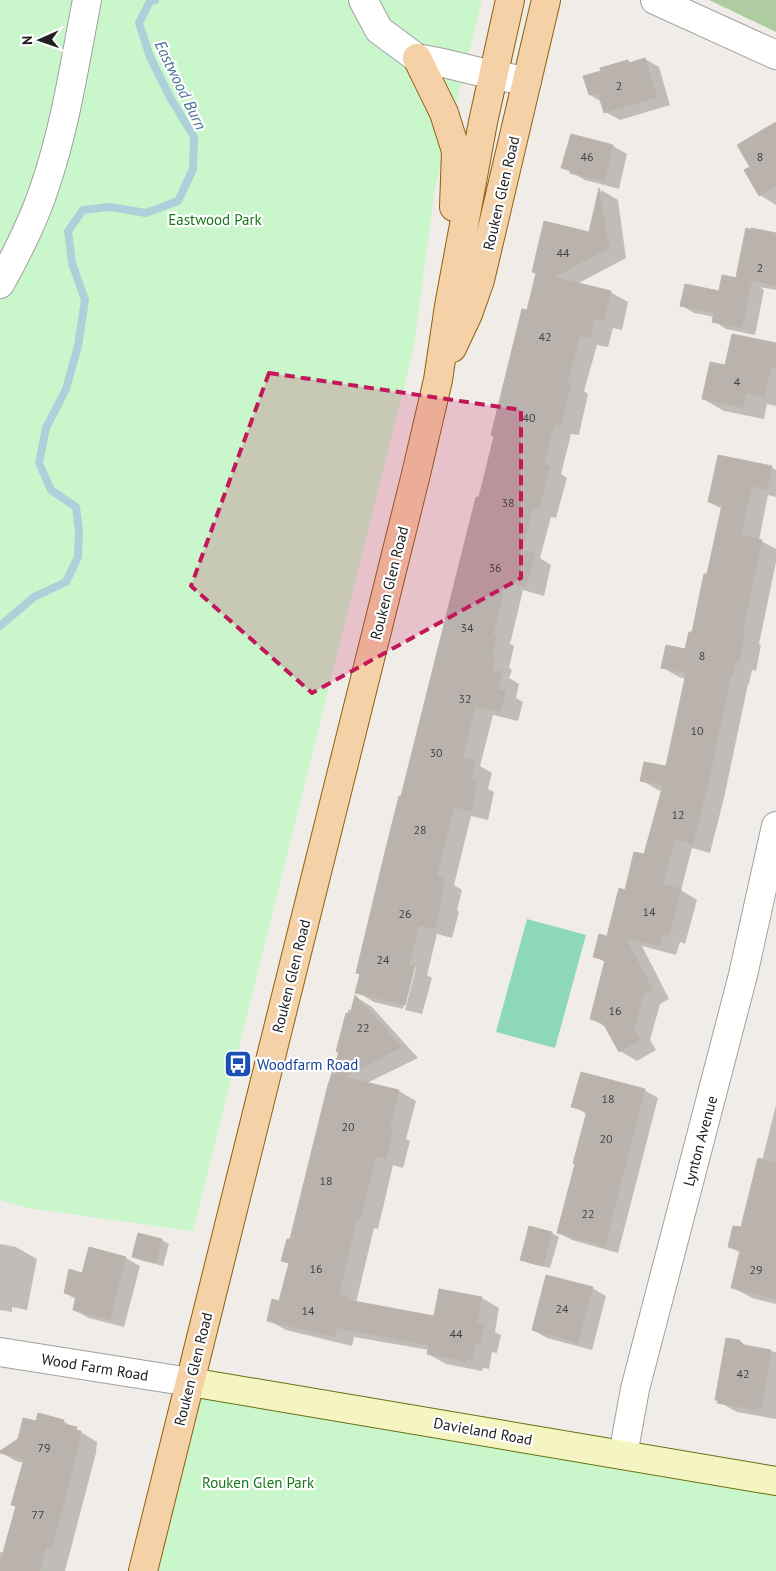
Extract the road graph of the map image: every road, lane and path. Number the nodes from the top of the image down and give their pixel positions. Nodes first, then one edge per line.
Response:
1 (87, 0) edge
2 (363, 0) edge
3 (510, 0) edge
4 (546, 0) edge
5 (655, 0) edge
6 (776, 55) edge
7 (416, 58) junction
8 (493, 76) junction
9 (528, 81) junction
10 (0, 284) edge
11 (450, 306) junction
12 (438, 380) junction
13 (776, 826) edge
14 (0, 1352) edge
15 (190, 1382) junction
16 (623, 1455) junction
17 (776, 1481) edge
18 (143, 1571) edge

1 - 10 street
2 - 7 street
3 - 8 main road, Rouken Glen Road
4 - 9 main road, Rouken Glen Road
5 - 6 street
7 - 8 street
7 - 11 main road
8 - 9 street
8 - 11 main road, Rouken Glen Road
9 - 12 main road, Rouken Glen Road
11 - 12 main road, Rouken Glen Road
12 - 15 main road, Rouken Glen Road
13 - 16 street, Lynton Avenue
14 - 15 street, Wood Farm Road
15 - 16 street, Davieland Road
15 - 18 main road, Rouken Glen Road
16 - 17 street, Davieland Road

